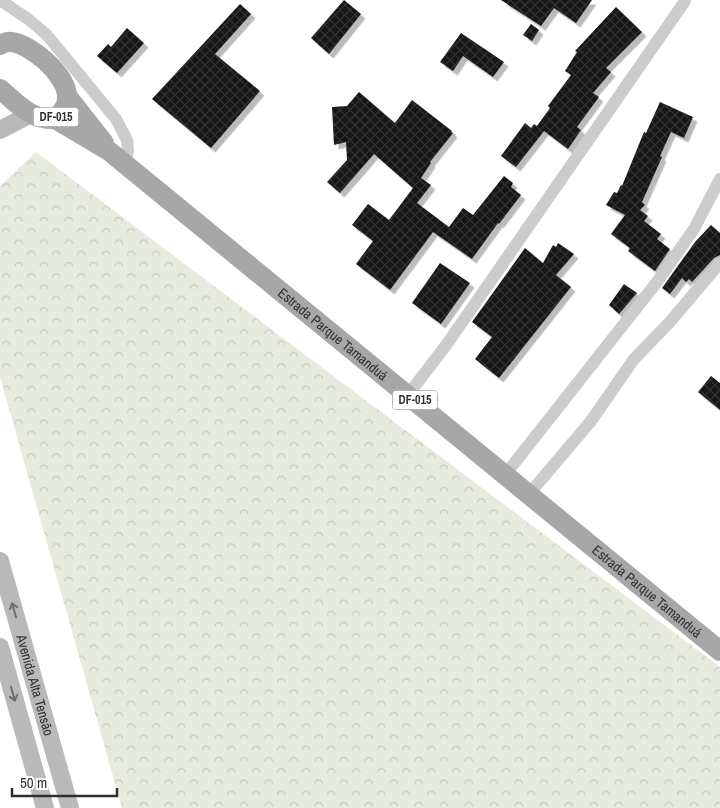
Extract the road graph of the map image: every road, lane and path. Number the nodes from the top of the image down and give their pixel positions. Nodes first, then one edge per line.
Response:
1 (0, 0) edge
2 (685, 1) edge
3 (3, 41) edge
4 (0, 89) edge
5 (68, 96) junction
6 (31, 114) junction
7 (55, 119) junction
8 (0, 130) edge
9 (109, 151) junction
10 (125, 164) junction
11 (720, 179) edge
12 (720, 262) edge
13 (408, 395) junction
14 (506, 475) junction
15 (529, 494) junction
16 (0, 561) edge
17 (0, 647) edge
18 (720, 651) edge
19 (46, 808) edge
20 (70, 808) edge

1 - 10 street
2 - 13 street
3 - 5 main road, DF-015
4 - 6 main road, DF-015
5 - 7 main road, DF-015
5 - 9 main road, Estrada Parque Tamanduá / DF-015
6 - 7 main road, DF-015
6 - 8 street
7 - 9 main road, Estrada Parque Tamanduá / DF-015
9 - 10 main road, Estrada Parque Tamanduá / DF-015
10 - 13 main road, Estrada Parque Tamanduá / DF-015
11 - 14 street
12 - 15 street
13 - 14 main road, Estrada Parque Tamanduá / DF-015
14 - 15 main road, Estrada Parque Tamanduá / DF-015
15 - 18 main road, Estrada Parque Tamanduá / DF-015
20 -> 16 street, Avenida Alta Tensāo
17 -> 19 street, Avenida Alta Tensāo

